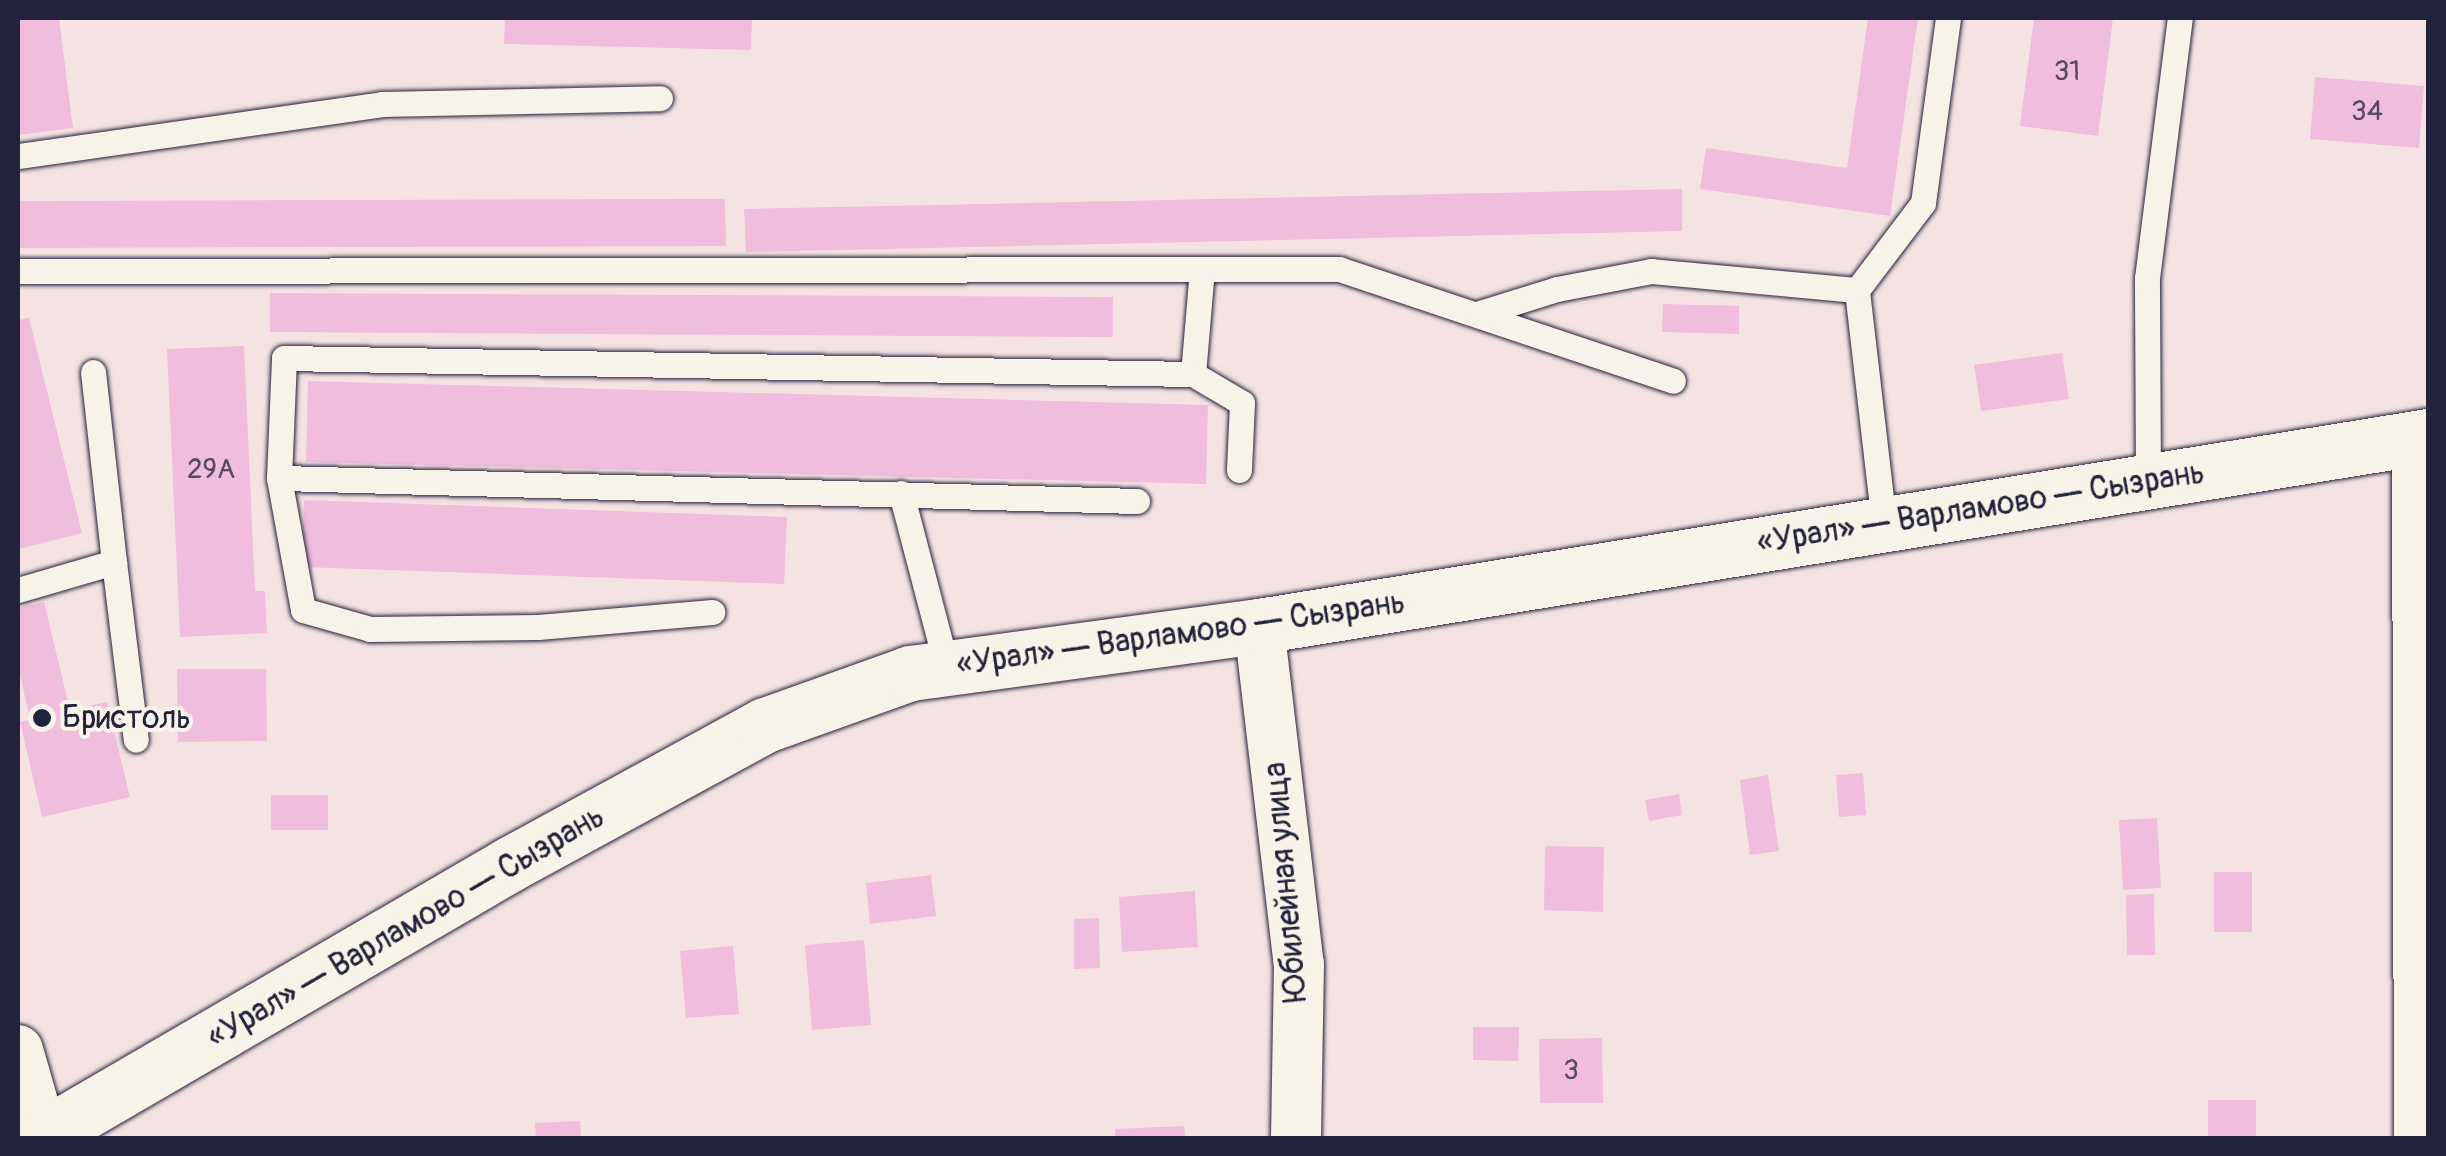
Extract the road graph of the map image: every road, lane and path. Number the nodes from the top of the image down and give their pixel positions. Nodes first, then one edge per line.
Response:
1 (1948, 18) edge
2 (2180, 18) edge
3 (660, 98) dead end
4 (18, 156) edge
5 (1202, 269) junction
6 (18, 272) edge
7 (1857, 290) junction
8 (1480, 313) junction
9 (92, 372) dead end
10 (1193, 374) junction
11 (1673, 381) dead end
12 (2423, 436) edge
13 (1239, 470) dead end
14 (278, 478) junction
15 (2148, 481) junction
16 (901, 493) junction
17 (1137, 501) dead end
18 (1884, 524) junction
19 (114, 562) junction
20 (18, 590) edge
21 (712, 612) dead end
22 (1259, 626) junction
23 (947, 668) junction
24 (136, 740) dead end
25 (18, 1050) edge
26 (41, 1138) edge
27 (1296, 1138) edge
28 (2419, 1138) edge

1 - 7 lane
2 - 15 lane
3 - 4 lane
5 - 6 lane
5 - 8 lane
5 - 10 lane
7 - 8 lane
7 - 18 lane
8 - 11 lane
9 - 19 lane
10 - 13 lane
10 - 14 lane
12 - 15 main road, «Урал» — Варламово — Сызрань
12 - 28 street
14 - 16 lane
14 - 21 lane
15 - 18 main road, «Урал» — Варламово — Сызрань
16 - 17 lane
16 - 23 lane
18 - 22 main road, «Урал» — Варламово — Сызрань
19 - 20 lane
19 - 24 lane
22 - 23 main road, «Урал» — Варламово — Сызрань
22 - 27 street, Юбилейная улица
23 - 26 main road, «Урал» — Варламово — Сызрань
25 - 26 street

